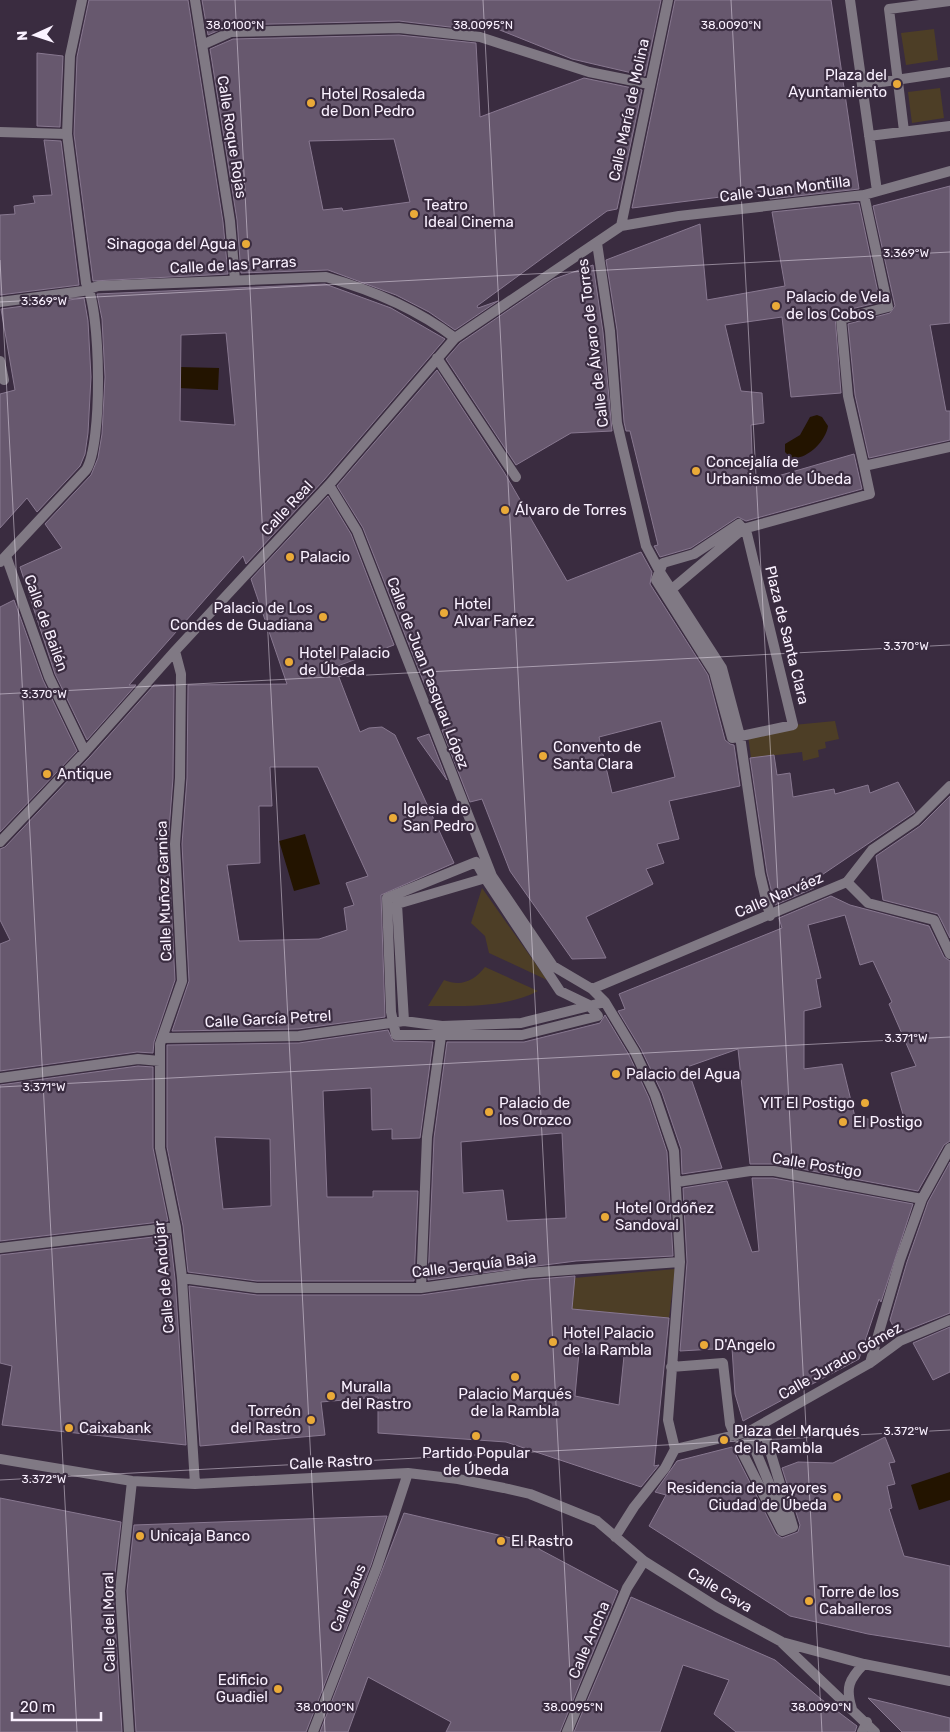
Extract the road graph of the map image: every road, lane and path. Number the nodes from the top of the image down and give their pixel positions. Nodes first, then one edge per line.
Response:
1 (82, 0) edge
2 (195, 0) edge
3 (668, 0) edge
4 (850, 0) edge
5 (950, 2) edge
6 (202, 45) junction
7 (950, 72) edge
8 (898, 79) junction
9 (649, 84) junction
10 (862, 85) junction
11 (950, 126) edge
12 (904, 131) junction
13 (0, 132) edge
14 (67, 134) junction
15 (869, 136) junction
16 (950, 171) edge
17 (877, 191) junction
18 (864, 195) junction
19 (621, 226) junction
20 (597, 243) junction
21 (235, 280) junction
22 (89, 289) junction
23 (0, 302) edge
24 (455, 338) junction
25 (437, 358) junction
26 (0, 361) edge
27 (4, 380) dead end
28 (950, 447) edge
29 (864, 466) junction
30 (516, 477) dead end
31 (329, 485) junction
32 (743, 529) junction
33 (3, 559) edge
34 (660, 572) junction
35 (672, 589) junction
36 (175, 651) junction
37 (740, 736) junction
38 (85, 752) junction
39 (950, 786) edge
40 (0, 842) edge
41 (488, 877) junction
42 (848, 882) junction
43 (770, 916) junction
44 (950, 954) edge
45 (592, 989) junction
46 (605, 1002) junction
47 (589, 1006) junction
48 (399, 1022) junction
49 (442, 1031) junction
50 (163, 1038) junction
51 (160, 1061) junction
52 (0, 1078) edge
53 (950, 1148) edge
54 (677, 1182) junction
55 (922, 1198) junction
56 (176, 1227) junction
57 (0, 1248) edge
58 (680, 1262) junction
59 (182, 1278) junction
60 (421, 1288) junction
61 (950, 1320) edge
62 (870, 1363) junction
63 (671, 1367) junction
64 (735, 1436) junction
65 (749, 1436) junction
66 (675, 1449) junction
67 (0, 1459) edge
68 (408, 1473) junction
69 (132, 1481) junction
70 (195, 1484) junction
71 (615, 1537) junction
72 (644, 1561) junction
73 (782, 1642) junction
74 (864, 1664) junction
75 (950, 1681) edge
76 (852, 1709) junction
77 (867, 1722) junction
78 (129, 1732) edge
79 (313, 1732) edge
80 (567, 1732) edge
81 (862, 1732) edge
82 (875, 1732) edge

1 - 14 street
2 - 6 street, Calle Roque Rojas
3 - 9 street, Calle María de Molina
4 - 10 street
5 - 8 street
6 - 9 street
6 - 21 street, Calle Roque Rojas
7 - 8 street
8 - 10 street
8 - 12 street
9 - 19 street, Calle María de Molina
10 - 15 street
11 - 12 street
12 - 15 street
13 - 14 street
14 - 22 street
15 - 17 street
16 - 17 street, Calle Juan Montilla
17 - 18 street, Calle Juan Montilla
18 - 19 street, Calle Juan Montilla
18 - 29 street
19 - 20 street, Calle Real
20 - 24 street, Calle Real
20 - 34 street, Calle de Álvaro de Torres
21 - 22 street, Calle de las Parras
21 - 24 street, Calle de las Parras
22 - 23 street, Calle de las Parras
22 - 33 street
24 - 25 street, Calle Real
25 - 30 street
25 - 31 street, Calle Real
26 - 27 street
28 - 29 street
29 - 32 street
31 - 36 street, Calle Real
31 - 41 street, Calle de Juan Pasquau López
32 - 34 street
32 - 35 street
32 - 37 street, Plaza de Santa Clara
33 - 38 street, Calle de Bailén
34 - 35 street
34 - 37 street
35 - 37 street
36 - 38 street, Calle Real
36 - 50 street, Calle Muñoz Garnica
37 - 43 street
38 - 40 street, Calle Real
39 - 42 street, Calle Narváez
41 - 45 street
41 - 47 street
41 - 48 street
41 - 48 street
42 - 43 street, Calle Narváez
42 - 44 street
43 - 45 street, Calle Narváez
45 - 46 street
46 - 47 street
46 - 54 street
47 - 49 street
48 - 49 street, Calle García Petrel
48 - 49 street
48 - 50 street, Calle García Petrel
49 - 60 street
50 - 51 street, Calle de Andújar
51 - 52 street
51 - 56 street, Calle de Andújar
53 - 55 street
54 - 55 street, Calle Postigo
54 - 58 street
55 - 62 street
56 - 57 street
56 - 59 street, Calle de Andújar
58 - 60 street, Calle Jerquía Baja
58 - 63 street
59 - 60 street, Calle Jerquía Baja
59 - 70 street, Calle de Andújar
61 - 62 street, Calle Jurado Gómez
62 - 65 street, Calle Jurado Gómez
63 - 64 street
63 - 66 street
64 - 65 street
64 - 66 street
65 - 65 street
66 - 71 street
67 - 69 street, Calle Rastro
68 - 70 street, Calle Rastro
68 - 71 street, Calle Rastro
68 - 79 street, Calle Zaus
69 - 70 street, Calle Rastro
69 - 78 street, Calle del Moral
71 - 72 street, Calle Rastro
72 - 73 street, Calle Cava
72 - 80 street, Calle Ancha
73 - 74 street, Calle Cava
73 - 76 street, Calle Cava
74 - 75 street, Calle Cava
74 - 76 street
76 - 77 street, Calle Cava
77 - 81 street
77 - 82 street, Calle Cava

